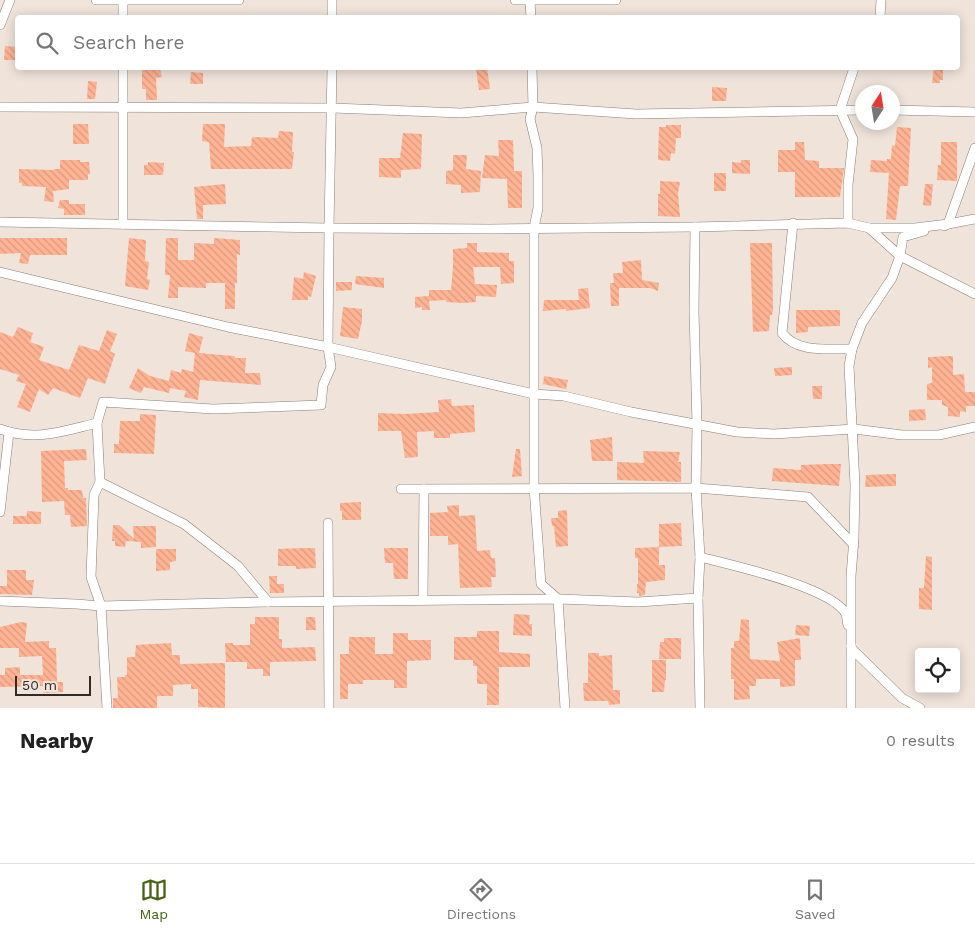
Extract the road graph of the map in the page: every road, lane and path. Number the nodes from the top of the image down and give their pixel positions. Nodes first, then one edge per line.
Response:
1 (10, 0) edge
2 (96, 0) edge
3 (239, 0) edge
4 (332, 0) edge
5 (515, 0) edge
6 (616, 0) edge
7 (881, 0) edge
8 (123, 1) edge
9 (530, 1) edge
10 (123, 15) edge
11 (332, 15) edge
12 (530, 15) edge
13 (880, 15) edge
14 (0, 25) edge
15 (123, 70) edge
16 (332, 70) edge
17 (532, 70) edge
18 (853, 70) edge
19 (533, 107) junction
20 (0, 108) edge
21 (122, 108) junction
22 (333, 108) junction
23 (840, 110) junction
24 (855, 110) edge
25 (900, 110) edge
26 (975, 112) edge
27 (975, 148) edge
28 (975, 219) edge
29 (0, 222) edge
30 (848, 223) junction
31 (123, 224) junction
32 (793, 224) junction
33 (948, 224) junction
34 (695, 227) junction
35 (328, 228) junction
36 (534, 228) junction
37 (869, 228) junction
38 (900, 256) junction
39 (0, 272) edge
40 (975, 294) edge
41 (328, 347) junction
42 (852, 349) junction
43 (534, 394) junction
44 (97, 424) junction
45 (697, 425) junction
46 (975, 427) edge
47 (0, 429) edge
48 (854, 430) junction
49 (10, 432) junction
50 (100, 482) junction
51 (534, 488) junction
52 (696, 488) junction
53 (401, 489) dead end
54 (424, 489) junction
55 (0, 512) edge
56 (328, 523) dead end
57 (854, 545) junction
58 (700, 557) junction
59 (698, 598) junction
60 (558, 599) junction
61 (423, 600) junction
62 (0, 601) edge
63 (268, 602) junction
64 (329, 602) junction
65 (101, 606) junction
66 (852, 649) junction
67 (107, 708) edge
68 (329, 708) edge
69 (565, 708) edge
70 (700, 708) edge
71 (851, 708) edge
72 (920, 708) edge

1 - 14 street
2 - 8 street
3 - 8 street
4 - 11 street
5 - 9 street
6 - 9 street
7 - 13 street
8 - 10 street
9 - 12 street
15 - 21 street
16 - 22 street
17 - 19 street
18 - 23 street
19 - 22 street
19 - 23 street
19 - 36 street
20 - 21 street
21 - 22 street
21 - 31 street
22 - 35 street
23 - 24 street
23 - 30 street
25 - 26 street
27 - 33 street
28 - 33 street
29 - 31 street
30 - 32 street
30 - 37 street
31 - 35 street
32 - 34 street
32 - 42 street
33 - 37 street
33 - 38 street
34 - 36 street
34 - 45 street
35 - 36 street
35 - 41 street
36 - 43 street
37 - 38 street
38 - 40 street
38 - 42 street
39 - 41 street
41 - 43 street
41 - 44 street
42 - 48 street
43 - 45 street
43 - 51 street
44 - 49 street
44 - 50 street
45 - 48 street
45 - 52 street
46 - 48 street
47 - 49 street
48 - 57 street
49 - 55 street
50 - 63 street
50 - 65 street
51 - 52 street
51 - 54 street
51 - 60 street
52 - 57 street
52 - 58 street
53 - 54 street
54 - 61 street
56 - 64 street
57 - 66 street
58 - 59 street
58 - 66 street
59 - 60 street
59 - 70 street
60 - 61 street
60 - 69 street
61 - 64 street
62 - 65 street
63 - 64 street
63 - 65 street
64 - 68 street
65 - 67 street
66 - 71 street
66 - 72 street

